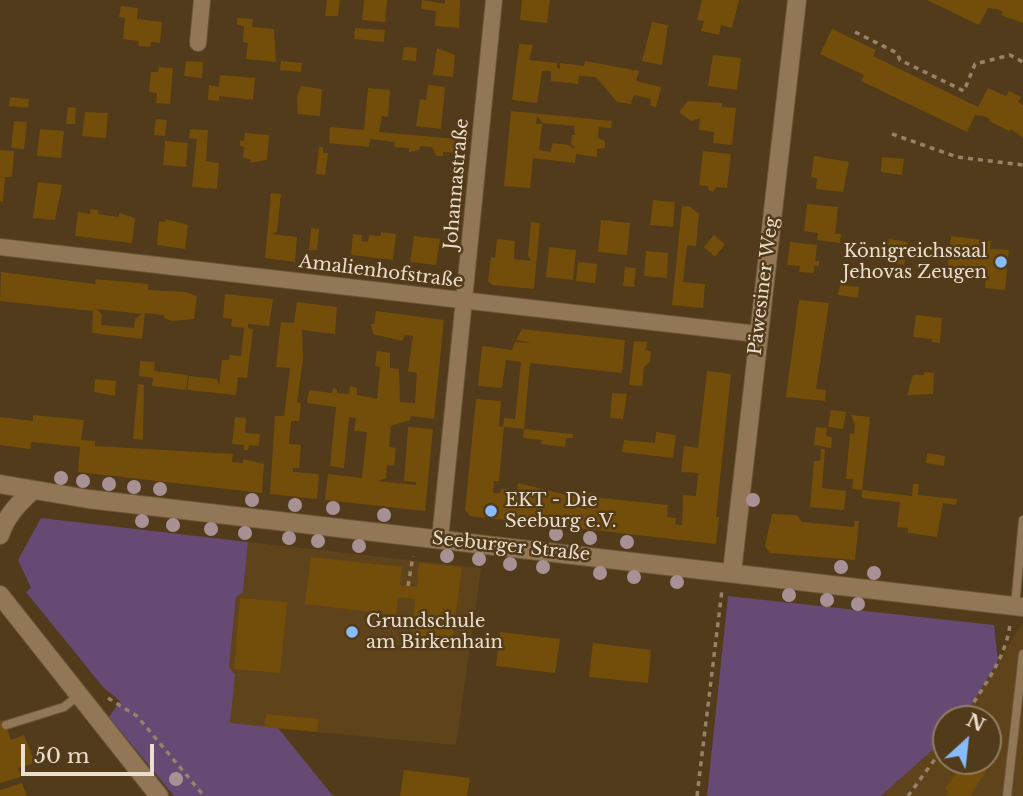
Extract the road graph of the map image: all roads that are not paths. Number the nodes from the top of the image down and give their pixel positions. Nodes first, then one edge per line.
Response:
1 (202, 0) edge
2 (494, 0) edge
3 (797, 0) edge
4 (198, 43) dead end
5 (0, 247) edge
6 (466, 302) junction
7 (757, 334) junction
8 (0, 484) edge
9 (33, 490) junction
10 (1023, 520) edge
11 (0, 536) edge
12 (440, 539) junction
13 (732, 572) junction
14 (0, 584) edge
15 (3, 598) edge
16 (1019, 607) edge
17 (1023, 654) edge
18 (79, 695) junction
19 (6, 725) dead end
20 (159, 796) edge
21 (1007, 796) edge

1 - 4 street
2 - 6 street, Johannastraße
3 - 7 street, Päwesiner Weg
5 - 6 street, Amalienhofstraße
6 - 7 street, Amalienhofstraße
6 - 12 street, Johannastraße
7 - 13 street, Päwesiner Weg
8 - 9 street, Seeburger Straße
9 - 11 street
9 - 12 street, Seeburger Straße
10 - 16 lane
12 - 13 street, Seeburger Straße
13 - 16 street, Seeburger Straße
14 - 15 street
15 - 18 street
17 - 21 lane
18 - 19 lane
18 - 20 street

